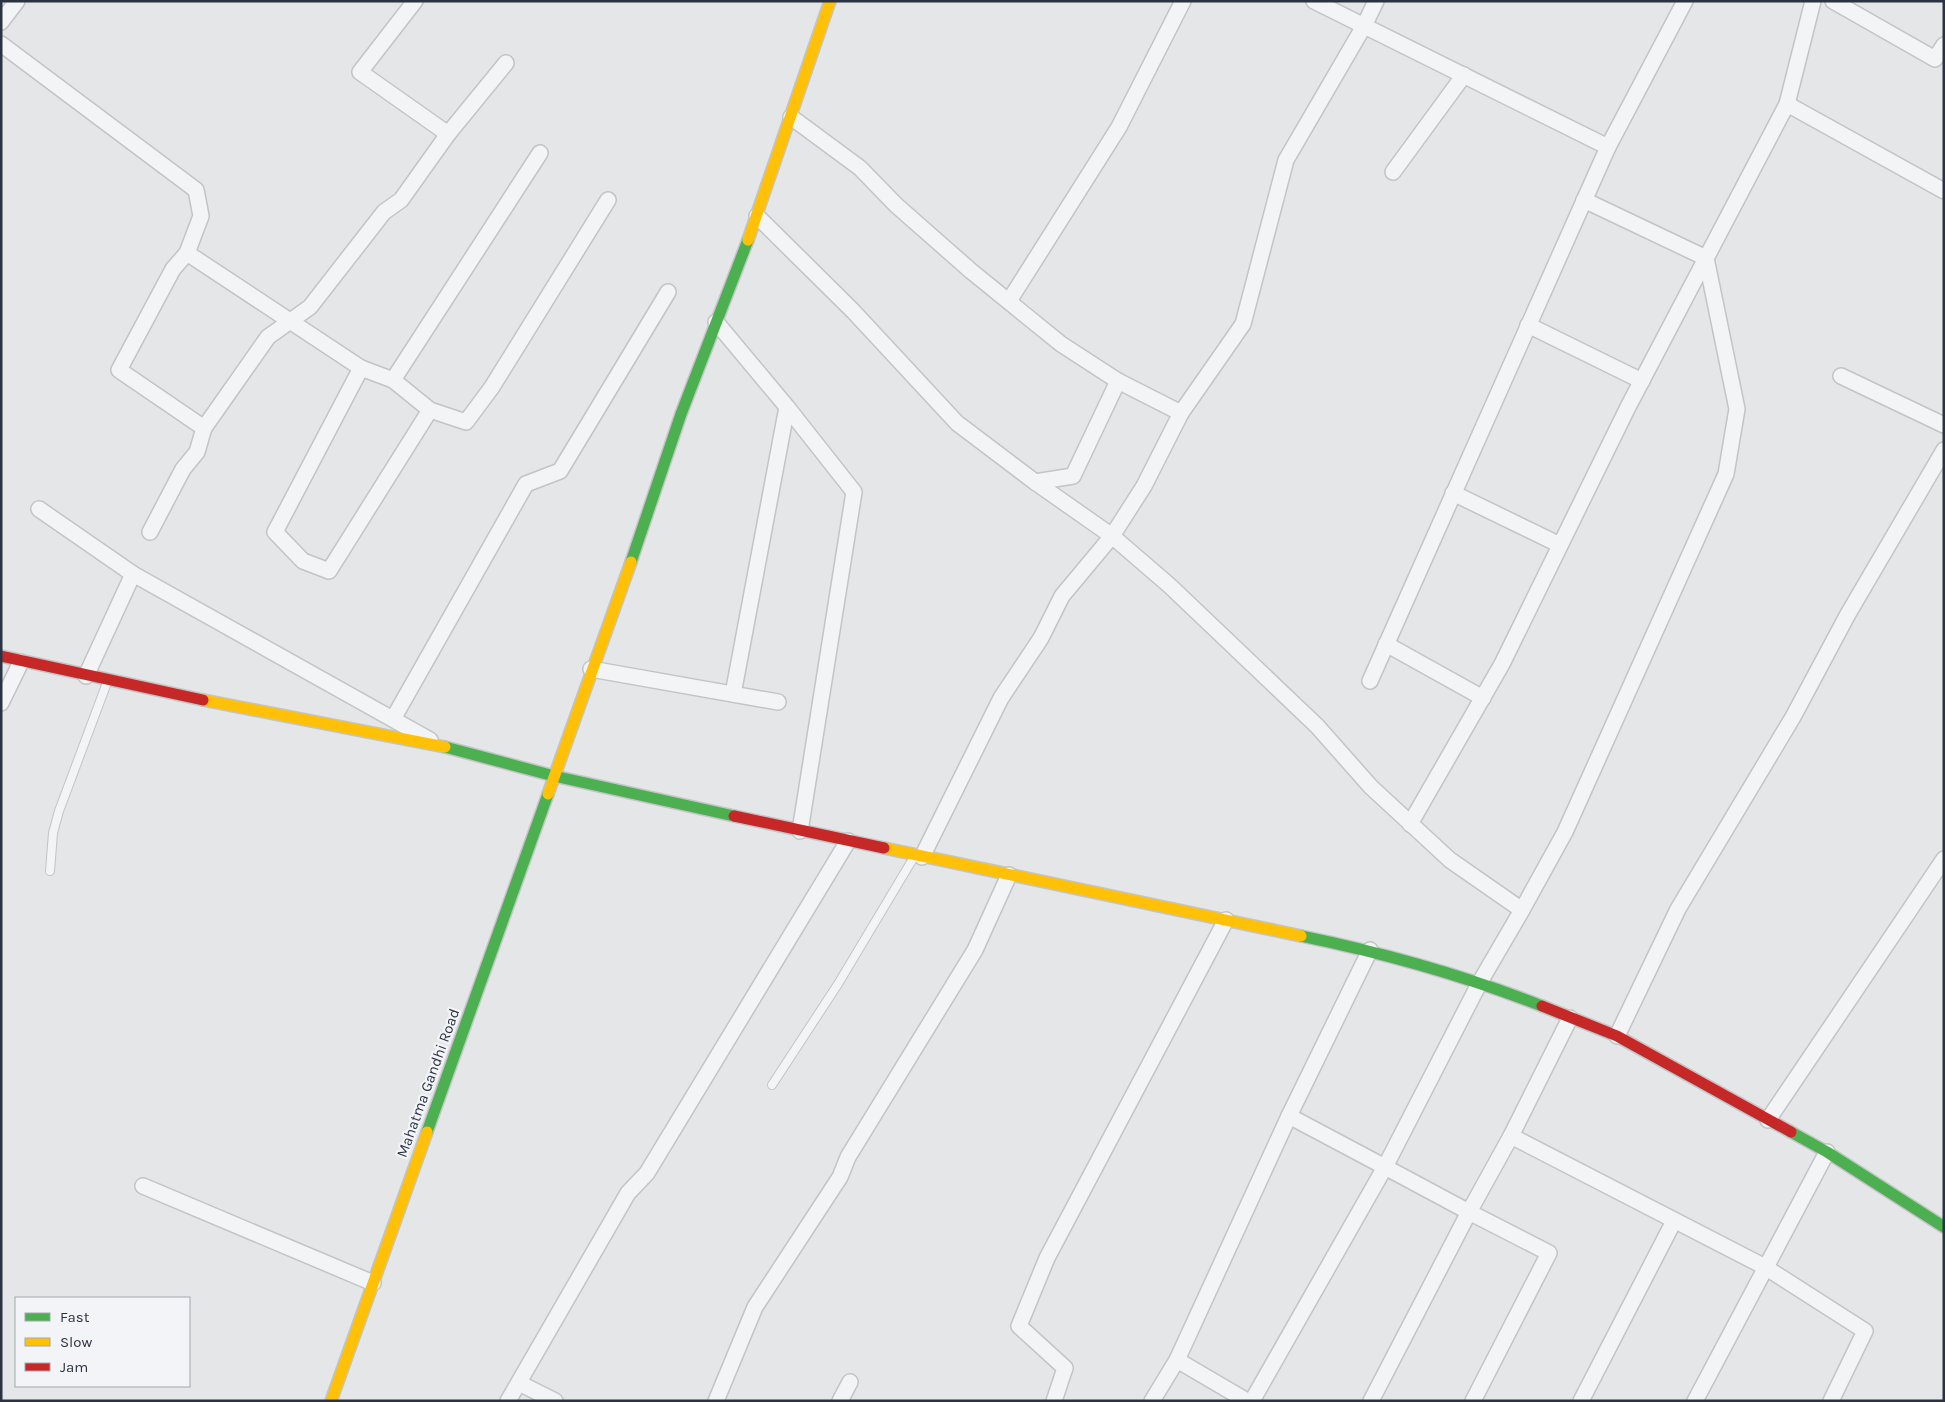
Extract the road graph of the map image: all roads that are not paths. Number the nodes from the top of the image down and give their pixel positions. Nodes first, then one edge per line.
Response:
1 (17, 1) edge
2 (416, 1) edge
3 (830, 1) edge
4 (1183, 1) edge
5 (1314, 1) edge
6 (1376, 1) edge
7 (1685, 1) edge
8 (1813, 1) edge
9 (1833, 1) edge
10 (1, 22) edge
11 (1364, 26) junction
12 (1, 44) edge
13 (1944, 46) edge
14 (506, 63) dead end
15 (1464, 75) junction
16 (1787, 104) junction
17 (791, 117) junction
18 (448, 134) junction
19 (1608, 147) junction
20 (540, 154) dead end
21 (1393, 172) dead end
22 (1944, 191) edge
23 (608, 200) dead end
24 (1584, 200) junction
25 (757, 216) junction
26 (187, 253) junction
27 (1706, 258) junction
28 (668, 292) dead end
29 (1009, 302) junction
30 (291, 320) junction
31 (716, 322) junction
32 (1528, 325) junction
33 (361, 368) junction
34 (1841, 376) dead end
35 (393, 380) junction
36 (1642, 381) junction
37 (1118, 382) junction
38 (787, 407) junction
39 (430, 410) junction
40 (1182, 413) junction
41 (1944, 425) edge
42 (204, 428) junction
43 (1944, 450) edge
44 (1035, 482) junction
45 (1453, 493) junction
46 (40, 509) dead end
47 (150, 532) dead end
48 (1112, 536) junction
49 (1560, 545) junction
50 (133, 574) junction
51 (1386, 644) junction
52 (1, 656) edge
53 (20, 662) junction
54 (591, 669) junction
55 (86, 676) junction
56 (108, 680) junction
57 (1370, 681) dead end
58 (733, 694) junction
59 (1483, 698) junction
60 (778, 702) dead end
61 (1, 703) edge
62 (394, 720) junction
63 (440, 746) junction
64 (554, 776) junction
65 (1410, 824) junction
66 (800, 831) junction
67 (848, 842) junction
68 (919, 856) junction
69 (1944, 859) edge
70 (50, 871) dead end
71 (1009, 875) junction
72 (1939, 876) edge
73 (1522, 910) junction
74 (1226, 920) junction
75 (1370, 950) junction
76 (1480, 982) junction
77 (1570, 1018) junction
78 (1617, 1036) junction
79 (772, 1085) dead end
80 (1289, 1116) junction
81 (1768, 1120) junction
82 (1511, 1136) junction
83 (1826, 1152) junction
84 (1385, 1167) junction
85 (143, 1186) dead end
86 (1469, 1212) junction
87 (1674, 1220) junction
88 (1944, 1227) edge
89 (1765, 1268) junction
90 (373, 1282) junction
91 (1177, 1360) junction
92 (519, 1382) junction
93 (850, 1382) dead end
94 (331, 1401) edge
95 (508, 1401) edge
96 (556, 1401) edge
97 (716, 1401) edge
98 (840, 1401) edge
99 (1054, 1401) edge
100 (1152, 1401) edge
101 (1247, 1401) edge
102 (1252, 1401) edge
103 (1371, 1401) edge
104 (1473, 1401) edge
105 (1581, 1401) edge
106 (1695, 1401) edge
107 (1831, 1401) edge

1 - 10 street
2 - 18 street
3 - 17 street, Mahatma Gandhi Road
4 - 29 street
5 - 11 street
6 - 11 street
7 - 19 street
8 - 16 street
9 - 13 street
11 - 15 street
11 - 40 street
12 - 26 street
14 - 18 street
15 - 19 street
15 - 21 street
16 - 22 street
16 - 27 street
17 - 25 street, Mahatma Gandhi Road
17 - 29 street
18 - 30 street
19 - 24 street
20 - 35 street
23 - 39 street
24 - 27 street
24 - 32 street
25 - 31 street, Mahatma Gandhi Road
25 - 44 street
26 - 30 street
26 - 42 street
27 - 36 street
27 - 73 street
28 - 62 street
29 - 37 street
30 - 33 street
30 - 42 street
31 - 38 street
31 - 54 street, Mahatma Gandhi Road
32 - 36 street
32 - 45 street
33 - 35 street
33 - 39 street
34 - 41 street
35 - 39 street
36 - 49 street
37 - 40 street
37 - 44 street
38 - 58 street
38 - 66 street
40 - 48 street
42 - 47 street
43 - 78 street
44 - 48 street
45 - 49 street
45 - 51 street
46 - 50 street
48 - 65 street
48 - 68 street
49 - 59 street
50 - 55 street
50 - 62 street
51 - 57 street
51 - 59 street
52 - 53 street
53 - 55 street
53 - 61 street
54 - 58 street
54 - 64 street, Mahatma Gandhi Road
55 - 56 street
56 - 63 street
56 - 70 lane
58 - 60 street
59 - 65 street
62 - 63 street
63 - 64 street
64 - 66 street
64 - 90 street, Mahatma Gandhi Road
65 - 73 street
66 - 67 street
67 - 68 street
67 - 92 street
68 - 71 street
68 - 79 lane
69 - 72 street
71 - 74 street
71 - 97 street
72 - 81 street
73 - 76 street
74 - 75 street
74 - 99 street
75 - 76 street
75 - 80 street
76 - 77 street
76 - 84 street
77 - 78 street
77 - 82 street
78 - 81 street
80 - 84 street
80 - 91 street
81 - 83 street
82 - 86 street
82 - 87 street
83 - 88 street
83 - 89 street
84 - 86 street
84 - 102 street
85 - 90 street
86 - 103 street
86 - 104 street
87 - 89 street
87 - 105 street
89 - 106 street
89 - 107 street
90 - 94 street, Mahatma Gandhi Road
91 - 100 street
91 - 101 street
92 - 95 street
92 - 96 street
93 - 98 street

